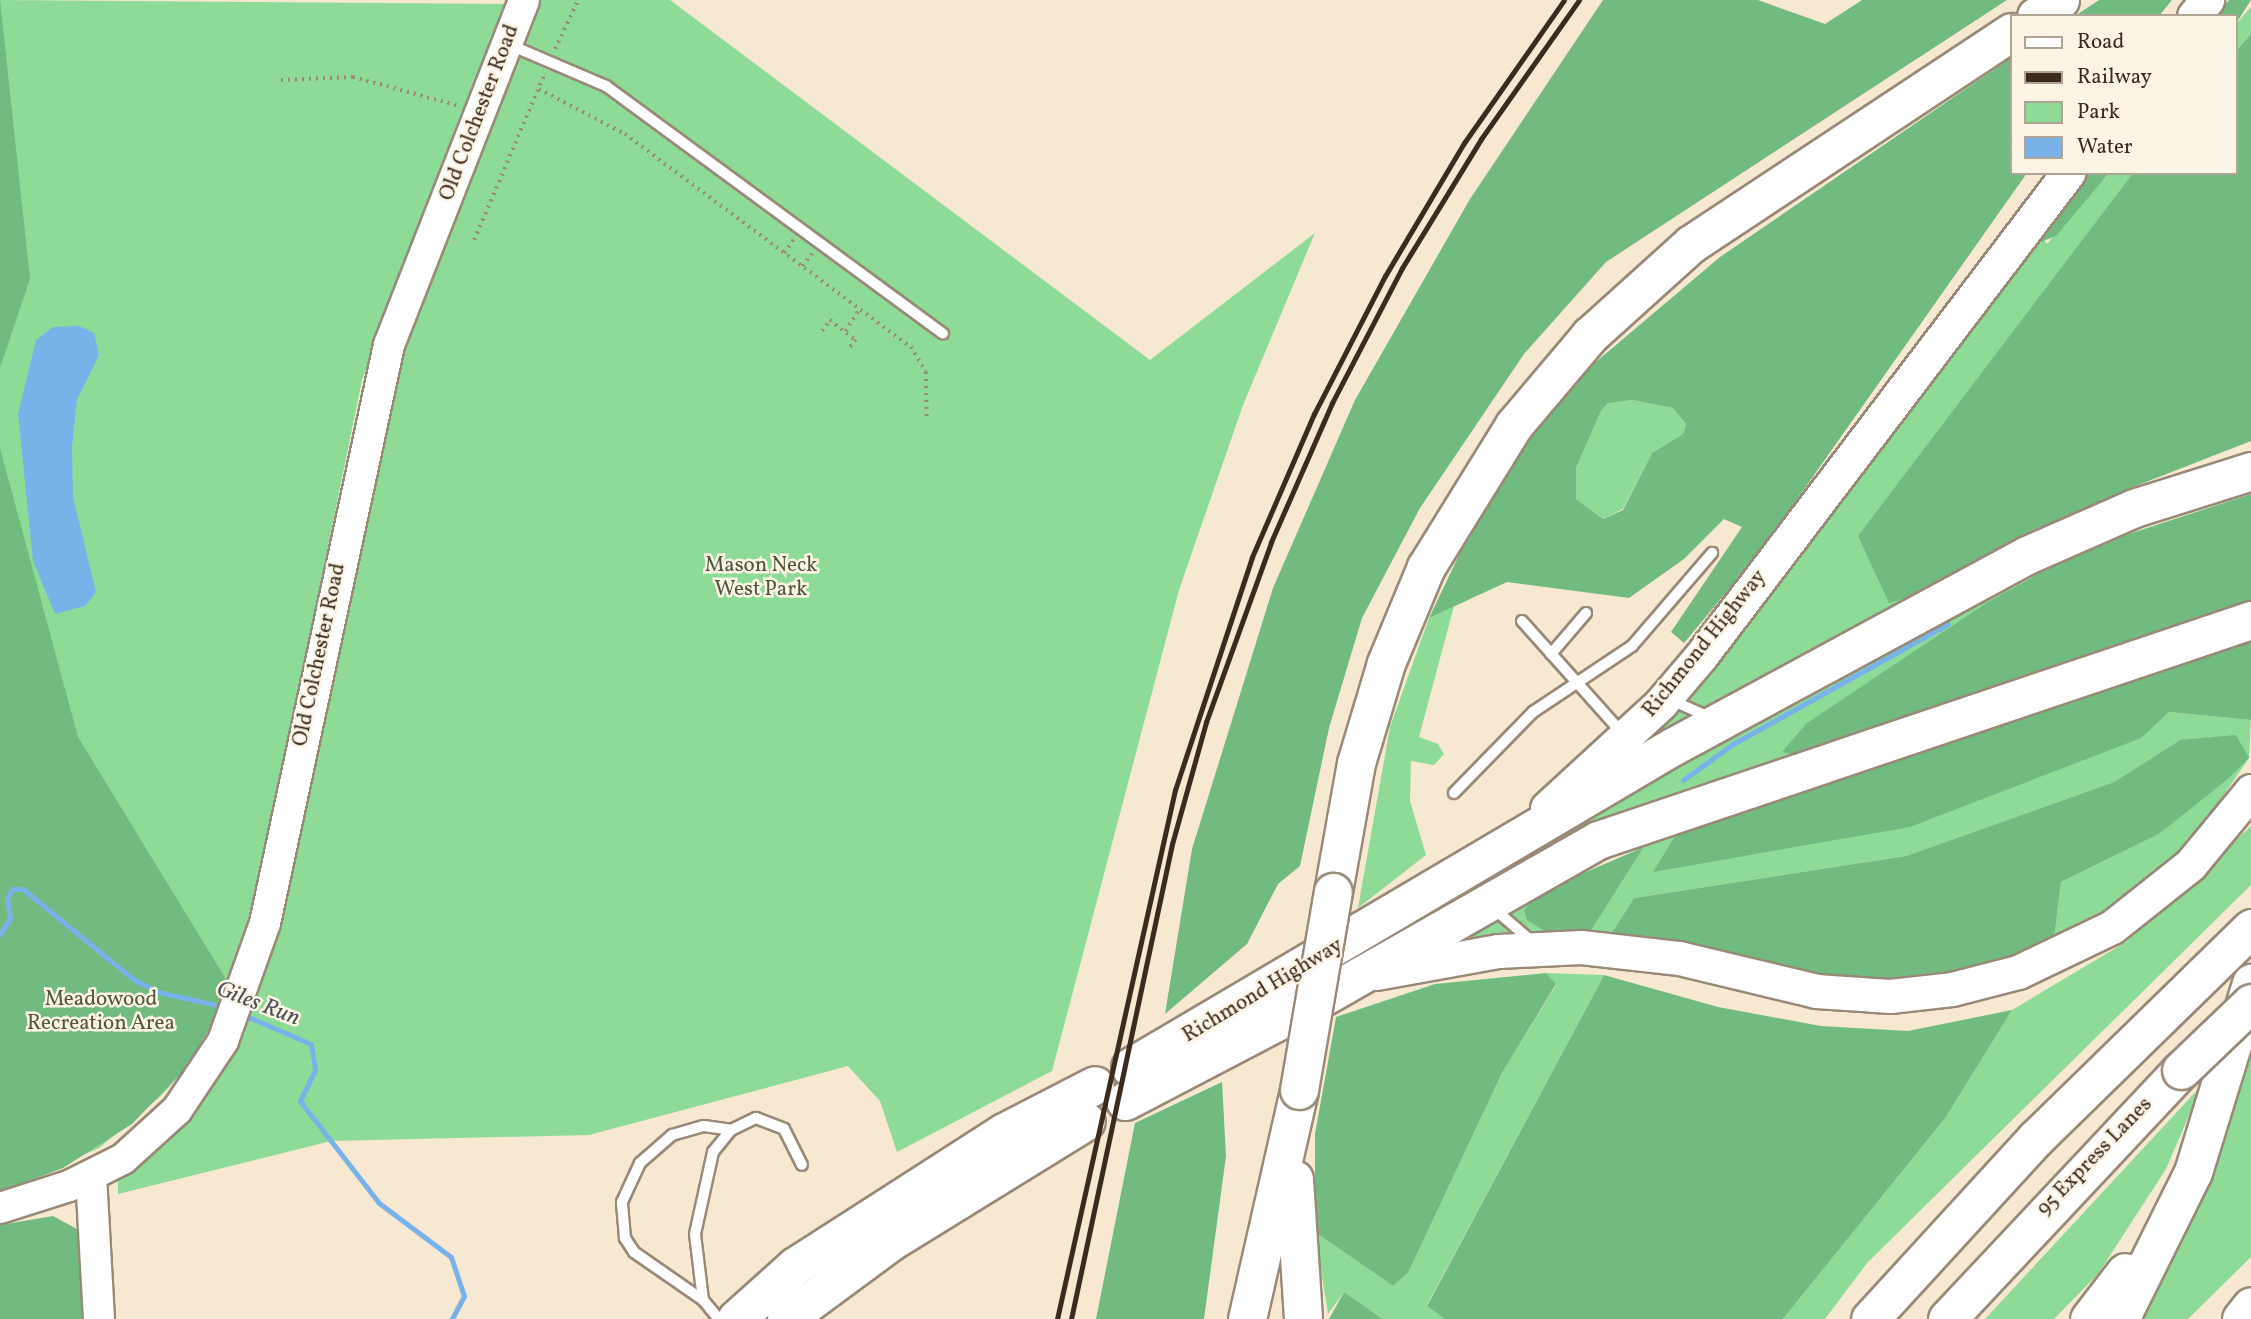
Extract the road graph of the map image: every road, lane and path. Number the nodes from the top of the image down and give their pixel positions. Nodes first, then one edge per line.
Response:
1 (524, 0) edge
2 (578, 0) edge
3 (2060, 0) edge
4 (2207, 0) edge
5 (2039, 14) edge
6 (2196, 14) edge
7 (2010, 33) edge
8 (506, 43) junction
9 (553, 53) dead end
10 (545, 73) dead end
11 (281, 80) dead end
12 (539, 89) junction
13 (478, 113) junction
14 (2066, 175) edge
15 (474, 240) dead end
16 (860, 309) junction
17 (822, 331) dead end
18 (845, 331) junction
19 (943, 334) dead end
20 (848, 350) dead end
21 (927, 418) dead end
22 (2251, 471) edge
23 (1712, 553) dead end
24 (1586, 613) dead end
25 (2250, 620) edge
26 (1522, 621) dead end
27 (1552, 654) junction
28 (1576, 682) junction
29 (1666, 697) junction
30 (1721, 722) junction
31 (1626, 737) junction
32 (2251, 791) edge
33 (1454, 793) dead end
34 (1478, 863) junction
35 (1485, 899) junction
36 (2251, 928) edge
37 (1544, 948) junction
38 (1354, 979) junction
39 (2251, 983) edge
40 (2251, 1003) edge
41 (1116, 1084) junction
42 (1299, 1090) junction
43 (2216, 1106) junction
44 (1086, 1121) dead end
45 (732, 1130) junction
46 (802, 1165) dead end
47 (91, 1177) junction
48 (0, 1208) edge
49 (703, 1300) junction
50 (2251, 1306) edge
51 (2251, 1314) edge
52 (99, 1319) edge
53 (719, 1319) edge
54 (736, 1319) edge
55 (786, 1319) edge
56 (1247, 1319) edge
57 (1303, 1319) edge
58 (1870, 1319) edge
59 (1947, 1319) edge
60 (2089, 1319) edge
61 (2120, 1319) edge
62 (2244, 1319) edge

1 - 8 street, Old Colchester Road
2 - 9 path
3 - 5 highway
4 - 6 main road
7 - 42 highway, bridge
8 - 13 street, Old Colchester Road
8 - 19 lane
10 - 12 path
11 - 13 path
12 - 15 path
12 - 16 path
13 - 47 street, Old Colchester Road
14 - 29 main road, Richmond Highway
16 - 18 path
16 - 21 path
17 - 18 path
18 - 20 path
22 - 30 highway
23 - 28 lane
24 - 27 lane
25 - 35 highway
26 - 27 lane
27 - 28 lane
28 - 31 lane
28 - 33 lane
29 - 30 lane
29 - 31 main road, Richmond Highway
30 - 34 highway
31 - 34 main road, Richmond Highway
32 - 37 main road, Richmond Highway
34 - 41 highway, Richmond Highway
35 - 37 lane
35 - 38 highway
36 - 58 highway
37 - 38 main road, Richmond Highway
38 - 41 highway, Richmond Highway
39 - 43 highway
40 - 59 highway, 95 Express Lanes, bridge
41 - 54 highway, Richmond Highway
42 - 56 highway
42 - 57 highway
43 - 60 highway
43 - 61 highway
44 - 55 highway
45 - 46 lane
45 - 49 lane
45 - 49 lane
47 - 48 street, Old Colchester Road
47 - 52 street
49 - 53 lane
50 - 62 highway
51 - 62 highway

